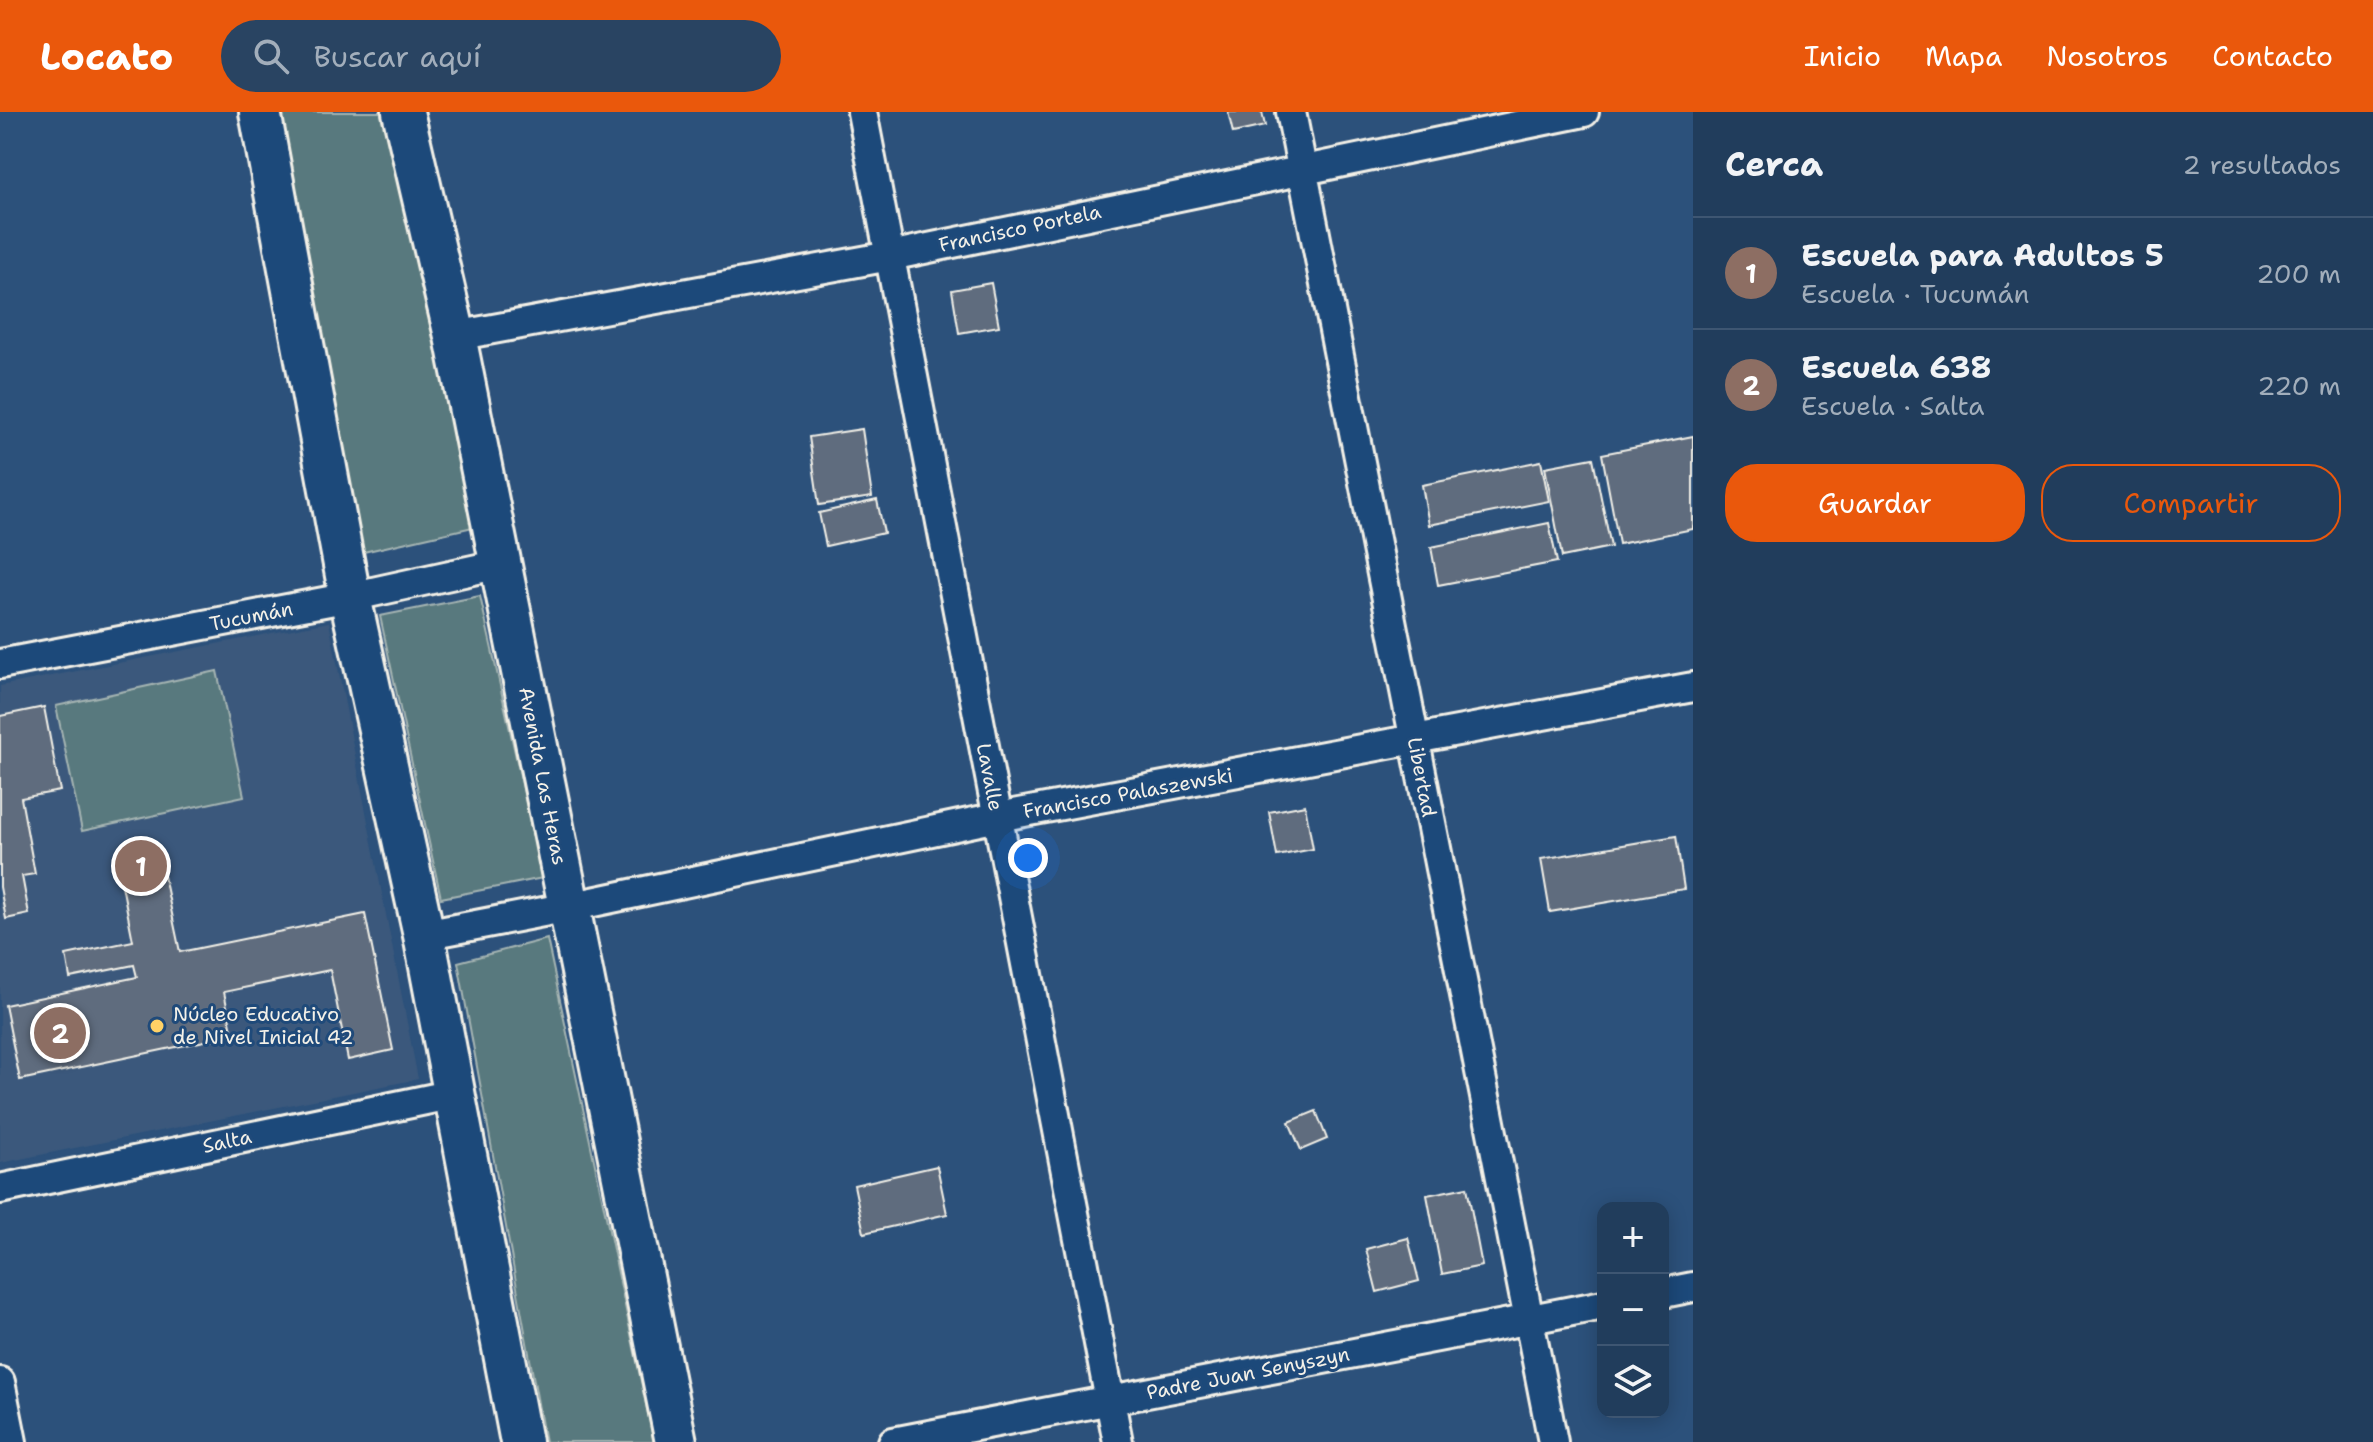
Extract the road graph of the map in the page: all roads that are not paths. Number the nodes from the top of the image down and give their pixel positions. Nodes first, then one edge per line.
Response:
1 (260, 112) edge
2 (403, 112) edge
3 (862, 112) edge
4 (1291, 112) edge
5 (1584, 112) edge
6 (1302, 168) junction
7 (890, 256) junction
8 (455, 336) junction
9 (500, 564) junction
10 (350, 597) junction
11 (0, 664) edge
12 (1693, 687) edge
13 (1415, 740) junction
14 (998, 817) junction
15 (569, 907) junction
16 (424, 935) junction
17 (454, 1094) junction
18 (0, 1189) edge
19 (1693, 1287) edge
20 (1669, 1292) edge
21 (1597, 1306) edge
22 (1529, 1319) junction
23 (0, 1382) edge
24 (1110, 1400) junction
25 (12, 1442) edge
26 (521, 1442) edge
27 (676, 1442) edge
28 (893, 1442) edge
29 (1118, 1442) edge
30 (1553, 1442) edge

1 - 10 main road
2 - 8 main road, Avenida Las Heras
3 - 7 street, Lavalle
4 - 6 street, Libertad
5 - 6 street, Francisco Portela
6 - 7 street, Francisco Portela
6 - 13 street, Libertad
7 - 8 street, Francisco Portela
7 - 14 street, Lavalle
8 - 9 main road, Avenida Las Heras
9 - 10 street, Tucumán
9 - 15 main road, Avenida Las Heras
10 - 11 street, Tucumán
10 - 16 main road
12 - 13 street, Francisco Palaszewski
13 - 14 street, Francisco Palaszewski
13 - 22 street, Libertad
14 - 15 street, Francisco Palaszewski
14 - 24 street, Lavalle
15 - 16 street, Francisco Palaszewski
15 - 27 main road, Avenida Las Heras
16 - 17 main road
17 - 18 street, Salta
17 - 26 main road
19 - 20 street
21 - 22 street, Padre Juan Senyszyn
22 - 24 street, Padre Juan Senyszyn
22 - 30 street, Libertad
23 - 25 street
24 - 28 street, Padre Juan Senyszyn
24 - 29 street, Lavalle

